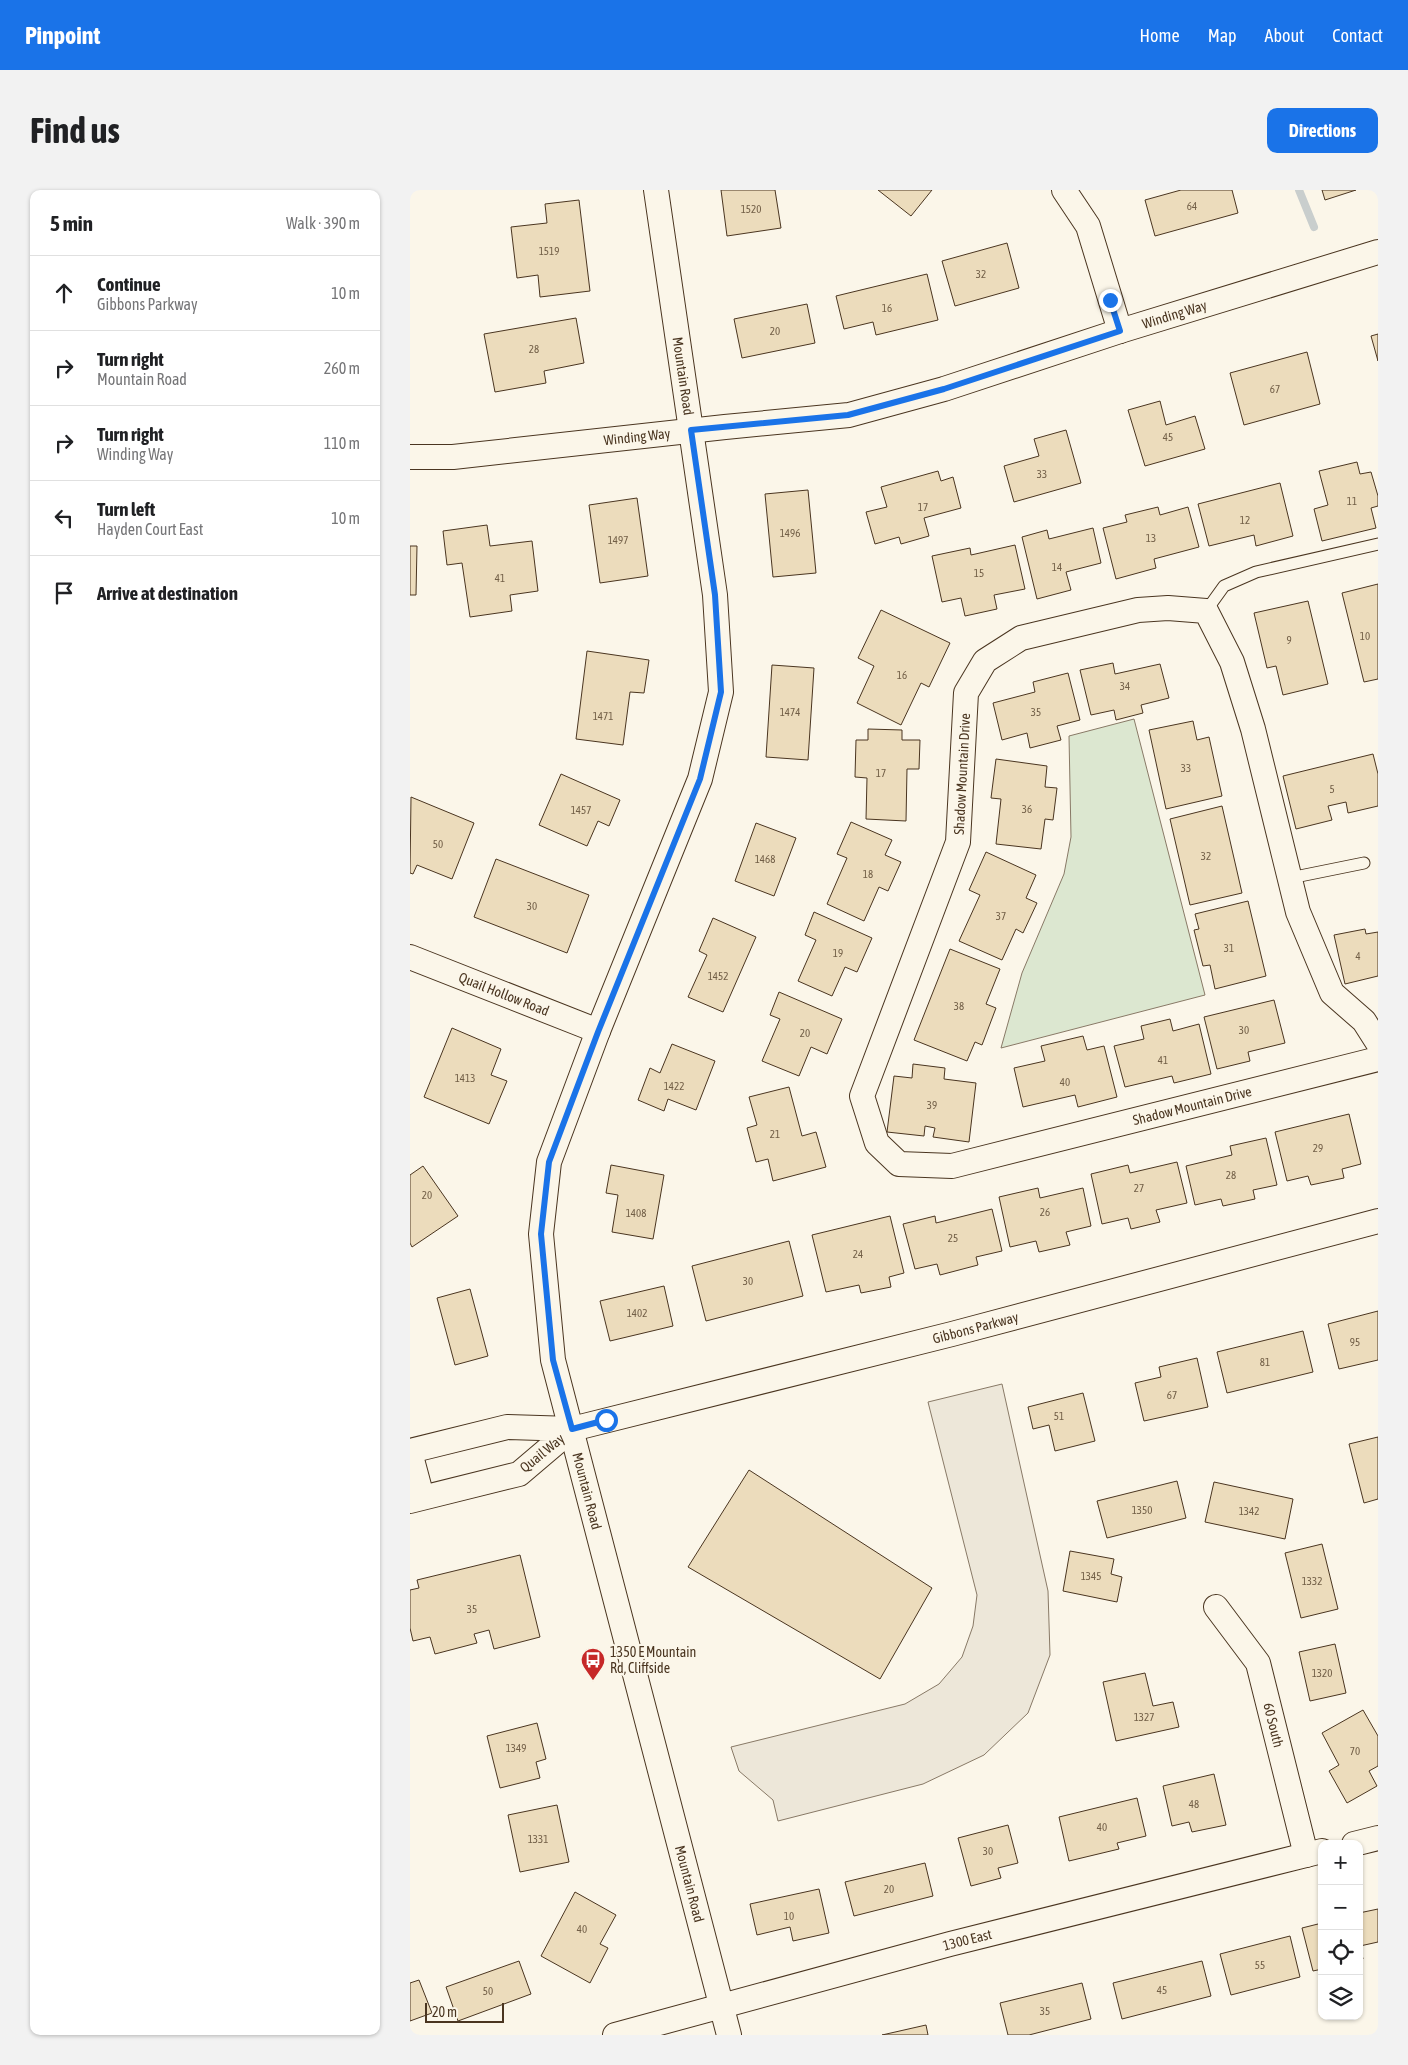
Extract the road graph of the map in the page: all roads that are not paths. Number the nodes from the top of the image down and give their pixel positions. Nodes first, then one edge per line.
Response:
1 (656, 190) edge
2 (1064, 190) edge
3 (1378, 252) edge
4 (1120, 331) junction
5 (691, 430) junction
6 (410, 457) edge
7 (1378, 544) edge
8 (1206, 611) junction
9 (1364, 863) dead end
10 (1290, 878) junction
11 (410, 957) edge
12 (598, 1032) junction
13 (1378, 1043) edge
14 (1378, 1059) edge
15 (1378, 1222) edge
16 (572, 1429) junction
17 (410, 1452) edge
18 (416, 1499) edge
19 (1216, 1607) dead end
20 (1378, 1838) edge
21 (1363, 1842) edge
22 (1314, 1853) edge
23 (721, 2006) junction
24 (615, 2035) edge
25 (729, 2035) edge

1 - 5 street, Mountain Road
2 - 4 street
3 - 4 street, Winding Way
4 - 5 street, Winding Way
5 - 6 street, Winding Way
5 - 12 street, Mountain Road
7 - 8 lane
8 - 10 street
8 - 14 street, Shadow Mountain Drive
9 - 10 lane
10 - 13 street
11 - 12 street, Quail Hollow Road
12 - 16 street, Mountain Road
15 - 16 street, Gibbons Parkway
16 - 17 street, Quail Way
16 - 18 street, Quail Way
16 - 23 street, Mountain Road
17 - 18 street
19 - 22 street, 60 South
20 - 21 street
22 - 23 street, 1300 East
23 - 24 street, 1300 East
23 - 25 street, Mountain Road

